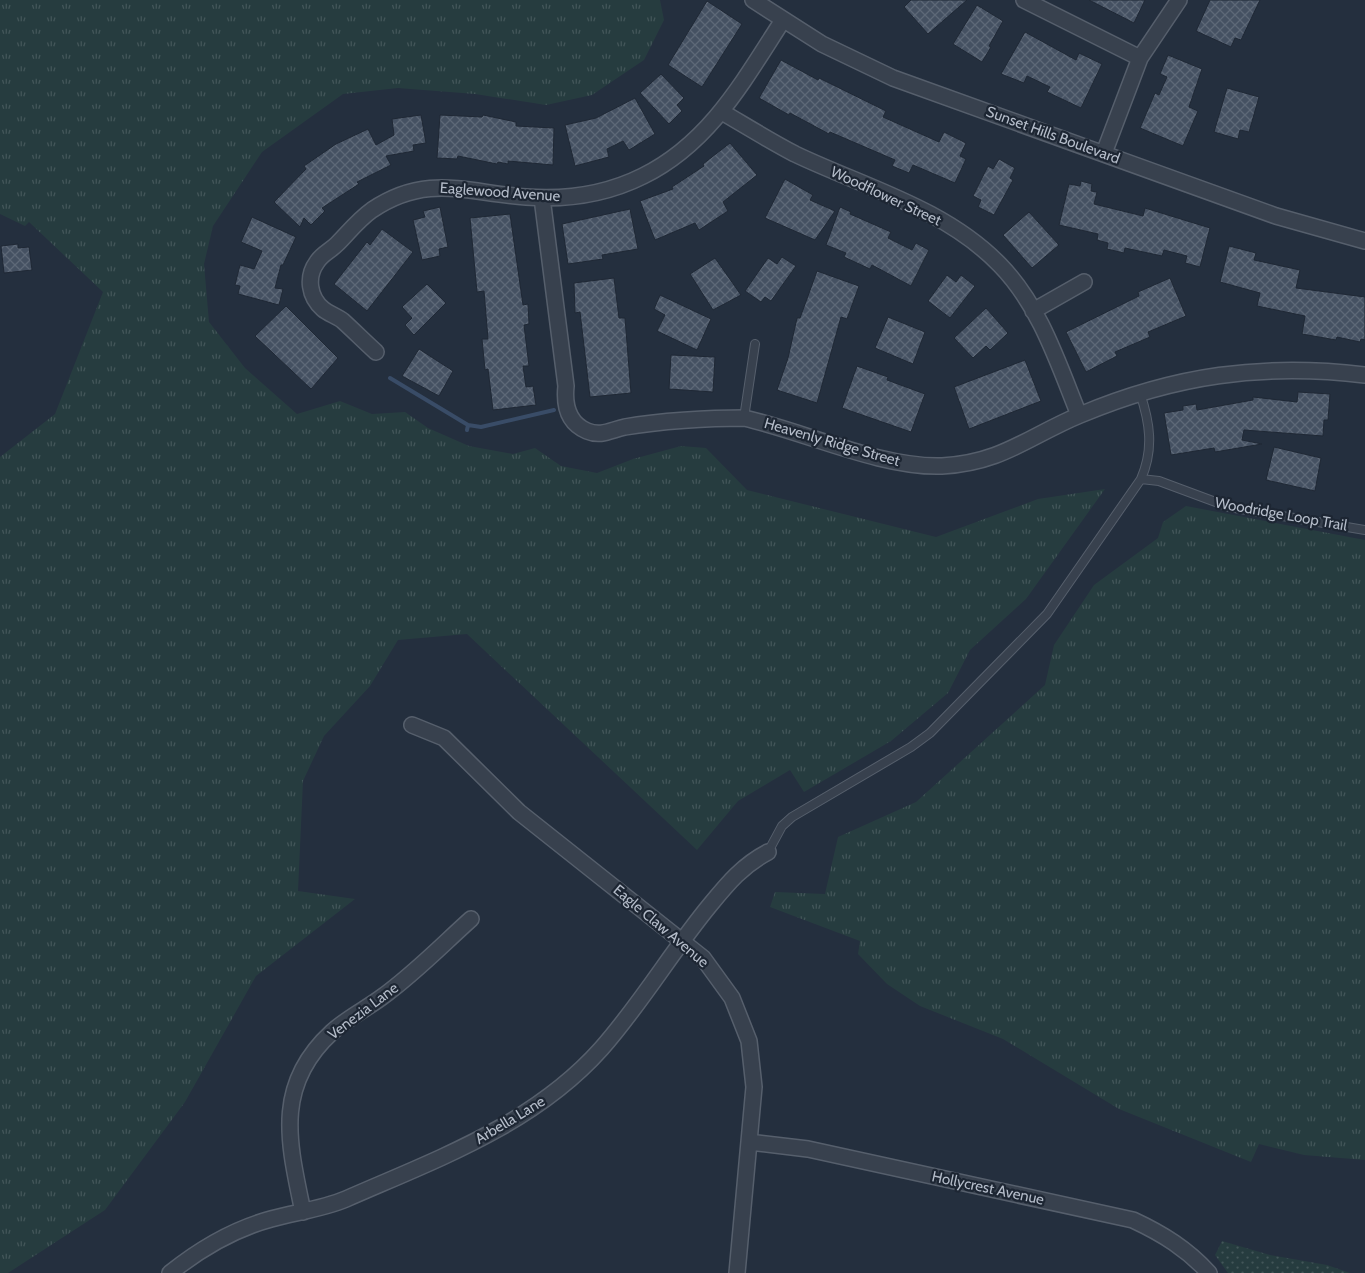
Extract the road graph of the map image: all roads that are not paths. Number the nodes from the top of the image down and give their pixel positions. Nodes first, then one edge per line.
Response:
1 (753, 0) edge
2 (1024, 0) edge
3 (1179, 0) edge
4 (783, 20) junction
5 (1140, 58) junction
6 (722, 112) junction
7 (1104, 154) junction
8 (542, 198) junction
9 (1365, 241) edge
10 (1084, 282) dead end
11 (1033, 310) junction
12 (755, 344) dead end
13 (376, 352) dead end
14 (1365, 375) edge
15 (1140, 392) junction
16 (1079, 415) junction
17 (744, 418) junction
18 (1141, 479) junction
19 (1365, 530) edge
20 (412, 725) dead end
21 (768, 852) joint
22 (471, 919) dead end
23 (682, 940) junction
24 (749, 1142) junction
25 (303, 1212) junction
26 (170, 1273) edge
27 (737, 1273) edge
28 (1209, 1273) edge

1 - 4 street, Sunset Hills Boulevard
2 - 5 street
3 - 5 street
4 - 6 street, Eaglewood Avenue
4 - 7 street, Sunset Hills Boulevard
5 - 7 street
6 - 8 street, Eaglewood Avenue
6 - 11 street, Woodflower Street
7 - 9 street, Sunset Hills Boulevard
8 - 13 street, Eaglewood Avenue
8 - 17 street, Heavenly Ridge Street
10 - 11 street
11 - 16 street, Woodflower Street
12 - 17 lane
14 - 15 street, Heavenly Ridge Street
15 - 16 street, Heavenly Ridge Street
15 - 18 lane
16 - 17 street, Heavenly Ridge Street
18 - 19 lane, Woodridge Loop Trail
18 - 21 lane
20 - 23 street, Eagle Claw Avenue
21 - 23 street, Arbella Lane
22 - 25 street, Venezia Lane
23 - 24 street, Eagle Claw Avenue
23 - 25 street, Arbella Lane
24 - 27 street, Eagle Claw Avenue
24 - 28 street, Hollycrest Avenue
25 - 26 street, Arbella Lane

